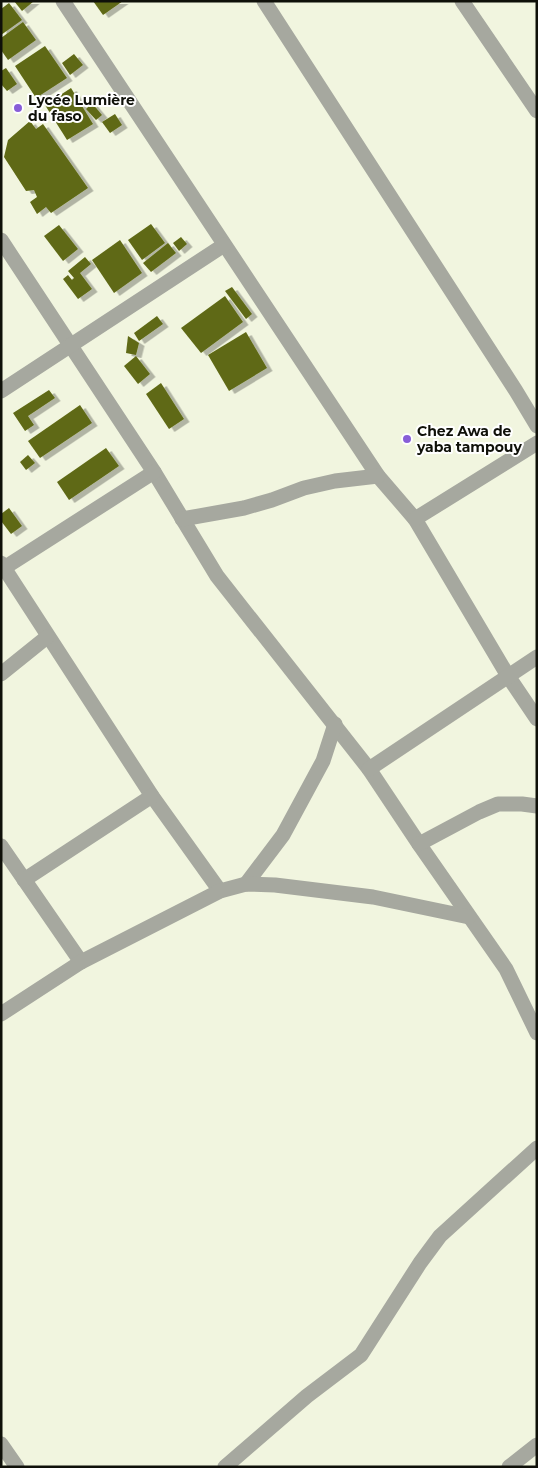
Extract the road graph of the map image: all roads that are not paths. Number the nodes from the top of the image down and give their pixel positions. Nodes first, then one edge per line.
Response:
1 (63, 1) edge
2 (264, 1) edge
3 (462, 1) edge
4 (537, 111) edge
5 (1, 240) edge
6 (224, 245) junction
7 (70, 344) junction
8 (1, 391) edge
9 (537, 426) edge
10 (537, 443) edge
11 (154, 472) junction
12 (378, 476) junction
13 (182, 519) junction
14 (415, 520) junction
15 (3, 566) edge
16 (47, 637) junction
17 (537, 657) edge
18 (1, 674) edge
19 (508, 676) junction
20 (537, 719) edge
21 (335, 724) junction
22 (369, 769) junction
23 (152, 796) junction
24 (537, 806) edge
25 (419, 844) junction
26 (1, 846) edge
27 (24, 880) junction
28 (246, 884) junction
29 (220, 891) junction
30 (469, 917) junction
31 (81, 962) junction
32 (1, 1014) edge
33 (537, 1033) edge
34 (537, 1148) edge
35 (537, 1445) edge
36 (3, 1448) edge
37 (17, 1467) edge
38 (225, 1467) edge
39 (509, 1467) edge

1 - 6 street
2 - 9 street
3 - 4 street
5 - 7 street
6 - 7 street
6 - 12 street
7 - 8 street
7 - 11 street
10 - 14 street
11 - 13 street
11 - 15 street
12 - 13 street
12 - 14 street
13 - 21 street
14 - 19 street
15 - 16 street
16 - 18 street
16 - 23 street
17 - 19 street
19 - 20 street
19 - 22 street
21 - 22 street
21 - 28 street
22 - 25 street
23 - 27 street
23 - 29 street
24 - 25 street
25 - 30 street
26 - 27 street
27 - 31 street
28 - 29 street
28 - 30 street
29 - 31 street
30 - 33 street
31 - 32 street
34 - 38 street
35 - 39 street
36 - 37 street

